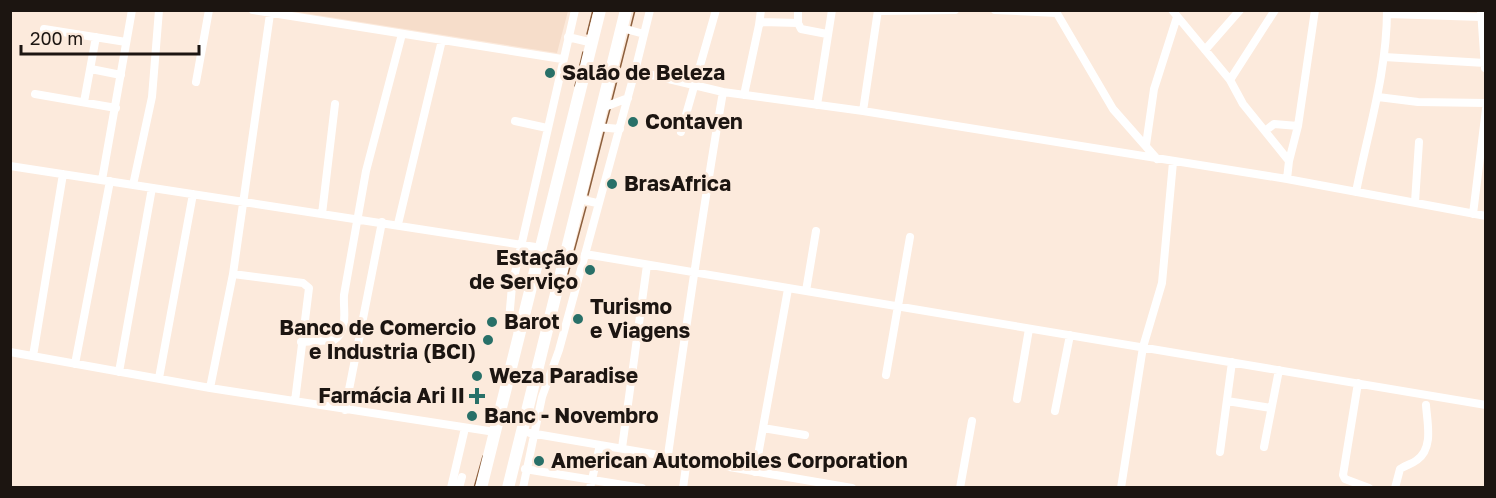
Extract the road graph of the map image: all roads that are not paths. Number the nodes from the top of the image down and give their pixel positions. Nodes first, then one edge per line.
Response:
1 (132, 10) edge
2 (159, 10) edge
3 (209, 10) edge
4 (253, 10) edge
5 (575, 10) edge
6 (600, 10) edge
7 (626, 10) edge
8 (650, 10) edge
9 (716, 10) edge
10 (761, 10) edge
11 (798, 10) edge
12 (832, 10) edge
13 (955, 10) edge
14 (995, 10) edge
15 (1240, 10) edge
16 (1275, 10) edge
17 (1315, 10) edge
18 (878, 11) edge
19 (924, 11) edge
20 (1056, 12) edge
21 (1387, 12) edge
22 (270, 14) junction
23 (1175, 14) edge
24 (1482, 14) edge
25 (798, 23) junction
26 (759, 25) junction
27 (622, 28) junction
28 (44, 29) dead end
29 (402, 34) junction
30 (644, 34) junction
31 (827, 34) junction
32 (96, 37) junction
33 (568, 37) junction
34 (442, 40) junction
35 (126, 42) junction
36 (593, 43) junction
37 (1205, 50) junction
38 (1384, 57) junction
39 (562, 58) junction
40 (1485, 63) edge
41 (1485, 68) edge
42 (91, 69) junction
43 (634, 71) junction
44 (121, 75) junction
45 (1230, 80) junction
46 (196, 82) dead end
47 (696, 85) junction
48 (723, 92) junction
49 (36, 94) dead end
50 (744, 95) junction
51 (628, 98) junction
52 (1378, 98) junction
53 (84, 102) junction
54 (1485, 103) edge
55 (335, 104) dead end
56 (817, 105) junction
57 (116, 108) junction
58 (602, 108) junction
59 (1485, 109) edge
60 (862, 111) junction
61 (516, 121) dead end
62 (1298, 126) junction
63 (597, 127) junction
64 (547, 128) junction
65 (620, 129) junction
66 (1265, 131) junction
67 (681, 132) dead end
68 (1484, 135) edge
69 (1419, 142) dead end
70 (1146, 145) junction
71 (1157, 159) junction
72 (1289, 161) junction
73 (1173, 162) junction
74 (10, 166) edge
75 (63, 174) junction
76 (1287, 179) junction
77 (106, 180) junction
78 (133, 185) junction
79 (152, 188) junction
80 (1356, 192) junction
81 (193, 194) junction
82 (579, 199) junction
83 (242, 201) junction
84 (1415, 202) junction
85 (597, 203) junction
86 (322, 214) junction
87 (1473, 214) junction
88 (1485, 216) edge
89 (357, 218) junction
90 (382, 222) junction
91 (398, 224) junction
92 (816, 231) dead end
93 (910, 237) dead end
94 (521, 244) junction
95 (542, 248) junction
96 (585, 254) junction
97 (647, 265) junction
98 (694, 273) junction
99 (233, 274) junction
100 (512, 286) junction
101 (558, 288) junction
102 (788, 289) junction
103 (806, 291) junction
104 (574, 292) junction
105 (529, 301) junction
106 (509, 302) junction
107 (898, 308) junction
108 (345, 312) junction
109 (552, 312) junction
110 (362, 315) junction
111 (568, 316) junction
112 (525, 317) junction
113 (565, 326) junction
114 (1029, 329) junction
115 (520, 334) junction
116 (1070, 335) junction
117 (545, 340) junction
118 (301, 342) junction
119 (1143, 347) junction
120 (10, 352) edge
121 (33, 356) junction
122 (1232, 362) junction
123 (75, 364) junction
124 (1279, 370) junction
125 (119, 372) junction
126 (886, 375) dead end
127 (159, 378) junction
128 (1358, 383) junction
129 (210, 388) junction
130 (1017, 399) dead end
131 (294, 401) junction
132 (1227, 401) junction
133 (1426, 405) dead end
134 (1485, 405) edge
135 (1271, 408) junction
136 (345, 410) junction
137 (1055, 411) dead end
138 (972, 421) dead end
139 (465, 428) junction
140 (763, 428) junction
141 (495, 432) junction
142 (528, 433) junction
143 (805, 435) dead end
144 (600, 445) junction
145 (1264, 447) dead end
146 (622, 448) junction
147 (1220, 452) dead end
148 (668, 455) junction
149 (687, 459) junction
150 (525, 469) junction
151 (755, 472) junction
152 (462, 477) dead end
153 (591, 484) edge
154 (815, 485) edge
155 (451, 488) edge
156 (459, 488) edge
157 (482, 488) edge
158 (508, 488) edge
159 (523, 488) edge
160 (642, 488) edge
161 (683, 488) edge
162 (852, 488) edge
163 (960, 488) edge
164 (1121, 488) edge
165 (1369, 488) edge
166 (1395, 488) edge

1 - 35 street
2 - 78 street
3 - 46 street
4 - 22 street
5 - 33 street
6 - 36 highway
7 - 27 highway
8 - 30 street
9 - 47 street
10 - 26 street
11 - 25 street
12 - 31 street
13 - 19 street
14 - 20 street
15 - 37 street
16 - 45 street
17 - 62 street
18 - 19 street
18 - 60 street
20 - 70 street
21 - 24 street
21 - 38 street
22 - 29 street
22 - 83 street
23 - 37 street
23 - 70 street
24 - 40 street
25 - 26 street
25 - 31 street
26 - 50 street
27 - 30 street
27 - 58 highway
28 - 32 street
29 - 34 street
29 - 89 street
30 - 43 street
31 - 56 street
32 - 35 street
32 - 42 street
33 - 36 street
33 - 39 street
34 - 39 street
34 - 91 street
35 - 44 street
36 - 95 highway
37 - 45 street
38 - 40 street
38 - 52 street
39 - 64 street
40 - 41 street
42 - 44 street
42 - 53 street
43 - 47 street
43 - 51 street
44 - 57 street
45 - 66 street
47 - 48 street
47 - 67 street
48 - 50 street
48 - 98 street
49 - 53 street
50 - 56 street
51 - 58 street
51 - 65 street
52 - 54 street
52 - 80 street
53 - 57 street
55 - 86 street
56 - 60 street
57 - 77 street
58 - 63 highway
59 - 68 street
60 - 71 street
61 - 64 street
62 - 66 street
62 - 72 street
63 - 65 street
63 - 82 highway
64 - 94 street
65 - 85 street
66 - 72 street
68 - 87 street
69 - 84 street
70 - 71 street
71 - 73 street
72 - 76 street
73 - 76 street
73 - 119 street
74 - 75 street
75 - 77 street
75 - 121 street
76 - 80 street
77 - 78 street
77 - 123 street
78 - 79 street
79 - 81 street
79 - 125 street
80 - 84 street
81 - 83 street
81 - 127 street
82 - 85 street
82 - 101 highway
83 - 86 street
83 - 99 street
84 - 87 street
85 - 96 street
86 - 89 street
87 - 88 street
89 - 90 street
89 - 108 street
90 - 91 street
90 - 110 street
91 - 94 street
92 - 103 street
93 - 107 street
94 - 95 street
94 - 100 street
95 - 105 highway
96 - 97 street
96 - 104 street
97 - 98 street
97 - 146 street
98 - 102 street
98 - 148 street
99 - 118 street
99 - 129 street
100 - 105 street
100 - 106 street
101 - 104 street
101 - 109 highway
102 - 103 street
102 - 140 street
103 - 107 street
104 - 111 street
105 - 112 highway
106 - 112 street
106 - 115 street
107 - 114 street
107 - 126 street
108 - 110 street
108 - 118 street
109 - 111 street
109 - 117 highway
110 - 136 street
111 - 113 street
112 - 115 highway
113 - 117 street
113 - 142 street
114 - 116 street
114 - 130 street
115 - 141 highway
116 - 119 street
116 - 137 street
117 - 142 highway
118 - 131 street
119 - 122 street
119 - 164 street
120 - 121 street
121 - 123 street
122 - 124 street
122 - 132 street
123 - 125 street
124 - 128 street
124 - 135 street
125 - 127 street
127 - 129 street
128 - 134 street
128 - 165 street
129 - 131 street
131 - 136 street
132 - 135 street
132 - 147 street
133 - 166 street
135 - 145 street
136 - 139 street
138 - 163 street
139 - 141 street
139 - 155 street
140 - 143 street
140 - 151 street
141 - 157 highway
142 - 144 street
142 - 150 street
142 - 158 highway
144 - 146 street
144 - 153 street
146 - 148 street
148 - 149 street
149 - 151 street
149 - 161 street
150 - 153 street
150 - 159 street
151 - 154 street
152 - 156 street
153 - 160 street
154 - 162 street

